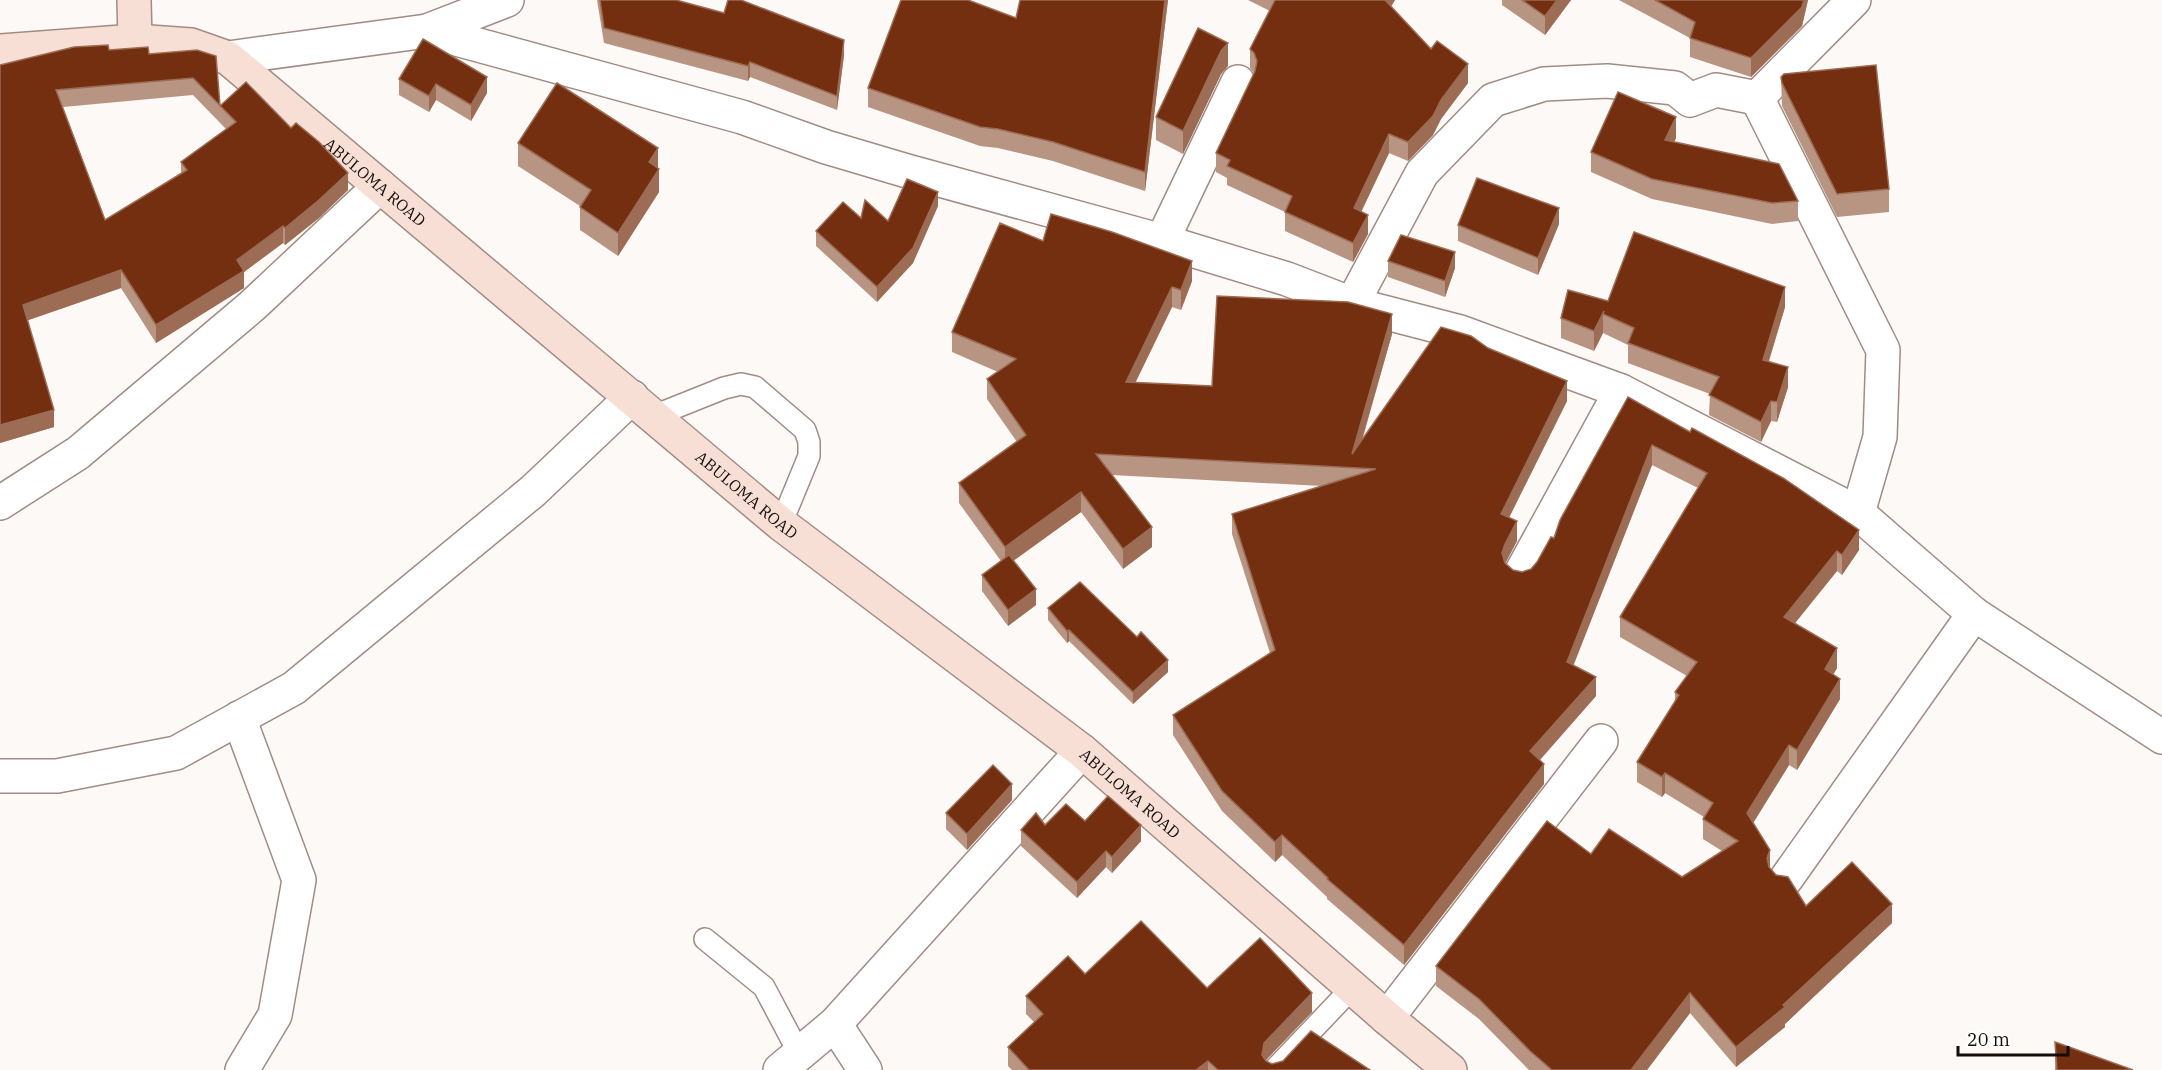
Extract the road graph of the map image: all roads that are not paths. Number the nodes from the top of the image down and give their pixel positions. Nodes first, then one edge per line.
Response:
1 (134, 0) edge
2 (507, 0) edge
3 (1854, 0) edge
4 (427, 31) junction
5 (135, 41) junction
6 (0, 51) edge
7 (228, 58) junction
8 (1238, 82) dead end
9 (1757, 98) junction
10 (380, 186) junction
11 (1162, 241) junction
12 (1352, 303) junction
13 (1620, 391) junction
14 (643, 406) junction
15 (0, 503) edge
16 (1858, 513) junction
17 (781, 524) junction
18 (1521, 573) edge
19 (1974, 614) junction
20 (238, 718) junction
21 (2154, 725) edge
22 (1600, 741) dead end
23 (1082, 751) junction
24 (0, 776) edge
25 (1786, 879) edge
26 (705, 939) dead end
27 (1353, 987) junction
28 (1387, 1018) junction
29 (835, 1024) junction
30 (790, 1063) edge
31 (242, 1070) edge
32 (865, 1070) edge
33 (1274, 1070) edge
34 (1450, 1070) edge

1 - 5 street
2 - 4 street
3 - 9 street
4 - 7 street
4 - 11 street
5 - 6 street, ABULOMA ROAD
5 - 7 street, ABULOMA ROAD
7 - 10 street, ABULOMA ROAD
8 - 11 street
9 - 12 street
9 - 16 street
10 - 14 street, ABULOMA ROAD
10 - 15 street
11 - 12 street
12 - 13 street
13 - 16 street
13 - 18 street
14 - 17 street, ABULOMA ROAD
14 - 17 lane
14 - 20 street
16 - 19 street
17 - 23 street, ABULOMA ROAD
19 - 21 street
19 - 25 street
20 - 24 street
20 - 31 street
22 - 28 street
23 - 27 street, ABULOMA ROAD
23 - 29 street
26 - 30 lane
27 - 28 street, ABULOMA ROAD
27 - 33 lane
28 - 34 street, ABULOMA ROAD
29 - 30 street
29 - 32 street

